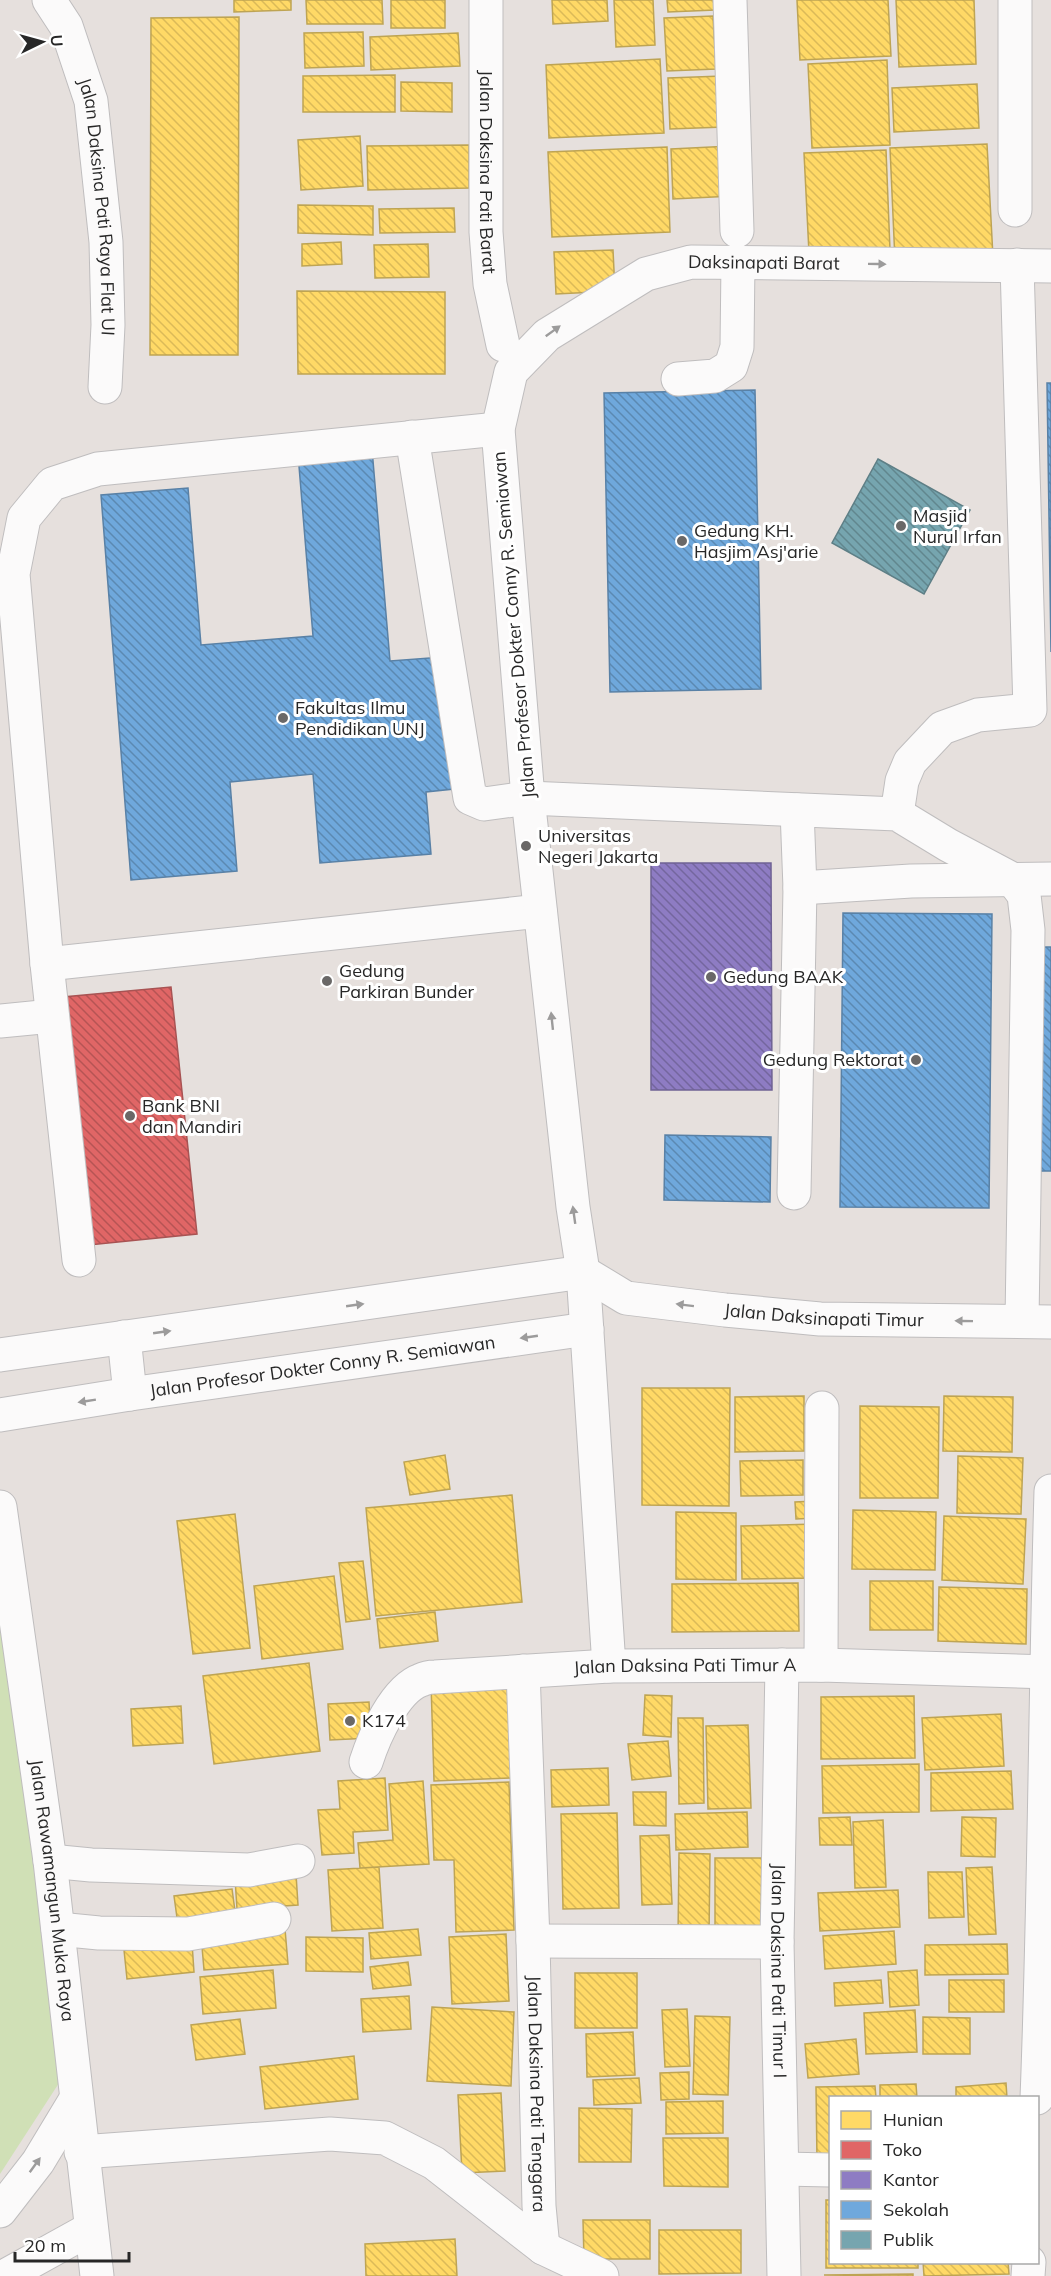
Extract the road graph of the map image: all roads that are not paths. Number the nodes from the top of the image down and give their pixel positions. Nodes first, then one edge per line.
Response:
1 (49, 0) edge
2 (486, 0) edge
3 (730, 0) edge
4 (1015, 0) edge
5 (1016, 210) dead end
6 (738, 247) junction
7 (1017, 266) junction
8 (1051, 266) edge
9 (507, 358) junction
10 (678, 379) dead end
11 (105, 387) dead end
12 (498, 429) junction
13 (412, 438) junction
14 (1040, 710) edge
15 (528, 798) junction
16 (797, 810) junction
17 (897, 814) junction
18 (1012, 879) junction
19 (1051, 879) edge
20 (800, 888) junction
21 (540, 911) junction
22 (47, 964) junction
23 (52, 1016) junction
24 (0, 1021) edge
25 (794, 1193) dead end
26 (79, 1260) dead end
27 (583, 1272) junction
28 (626, 1298) junction
29 (1037, 1322) edge
30 (587, 1329) junction
31 (124, 1337) junction
32 (0, 1355) edge
33 (130, 1394) junction
34 (822, 1408) dead end
35 (0, 1415) edge
36 (1051, 1491) edge
37 (0, 1507) edge
38 (782, 1665) junction
39 (821, 1665) junction
40 (609, 1666) junction
41 (523, 1671) junction
42 (1048, 1672) edge
43 (366, 1762) dead end
44 (50, 1861) junction
45 (298, 1861) dead end
46 (274, 1919) dead end
47 (57, 1929) junction
48 (533, 1941) junction
49 (777, 1942) junction
50 (1047, 1966) edge
51 (1037, 2096) edge
52 (76, 2099) junction
53 (81, 2152) junction
54 (783, 2169) junction
55 (829, 2169) edge
56 (0, 2211) edge
57 (90, 2229) junction
58 (543, 2247) junction
59 (4, 2276) edge
60 (97, 2276) edge
61 (602, 2276) edge
62 (784, 2276) edge

1 - 11 street, Jalan Daksina Pati Raya Flat UI
2 - 9 street, Jalan Daksina Pati Barat
3 - 6 street
4 - 5 street
6 -> 7 street, Daksinapati Barat
9 -> 6 street, Daksinapati Barat
6 - 10 street
7 - 8 street, Daksinapati Barat
7 - 14 street
9 - 12 street, Jalan Profesor Dokter Conny R. Semiawan
12 - 13 street
12 - 15 street, Jalan Profesor Dokter Conny R. Semiawan
13 - 15 street
13 - 22 street
14 - 17 street
15 - 16 street
15 - 21 street, Jalan Profesor Dokter Conny R. Semiawan
16 - 17 street
16 - 20 street
17 - 18 street
18 - 19 street
18 - 20 street
18 - 29 street
20 - 25 street
21 - 22 street
27 -> 21 street, Jalan Profesor Dokter Conny R. Semiawan
22 - 23 street
23 - 24 street
23 - 26 street
27 - 28 street, Jalan Daksinapati Timur
27 - 30 street, Jalan Profesor Dokter Conny R. Semiawan
31 -> 27 street
29 -> 28 street, Jalan Daksinapati Timur
28 - 30 street
30 -> 33 street, Jalan Profesor Dokter Conny R. Semiawan
30 - 40 street
31 - 32 street
31 - 33 street
33 -> 35 street, Jalan Profesor Dokter Conny R. Semiawan
34 - 39 street
36 - 42 street
37 - 44 street, Jalan Rawamangun Muka Raya
38 - 39 street, Jalan Daksina Pati Timur A
38 - 40 street, Jalan Daksina Pati Timur A
38 - 49 street, Jalan Daksina Pati Timur I
39 - 42 street, Jalan Daksina Pati Timur A
40 - 41 street, Jalan Daksina Pati Timur A
41 - 43 street, Jalan Daksina Pati Timur A
41 - 48 street, Jalan Daksina Pati Tenggara
42 - 50 street
44 - 45 street
44 - 47 street, Jalan Rawamangun Muka Raya
46 - 47 street
47 - 52 street, Jalan Rawamangun Muka Raya
48 - 49 street
48 - 58 street, Jalan Daksina Pati Tenggara
49 - 54 street, Jalan Daksina Pati Timur I
50 - 51 street
52 - 53 street, Jalan Rawamangun Muka Raya
56 -> 52 street
53 - 57 street, Jalan Rawamangun Muka Raya
53 - 58 street
54 - 55 street
54 - 62 street, Jalan Daksina Pati Timur I
57 - 59 street
57 - 60 street, Jalan Rawamangun Muka Raya
58 - 61 street

